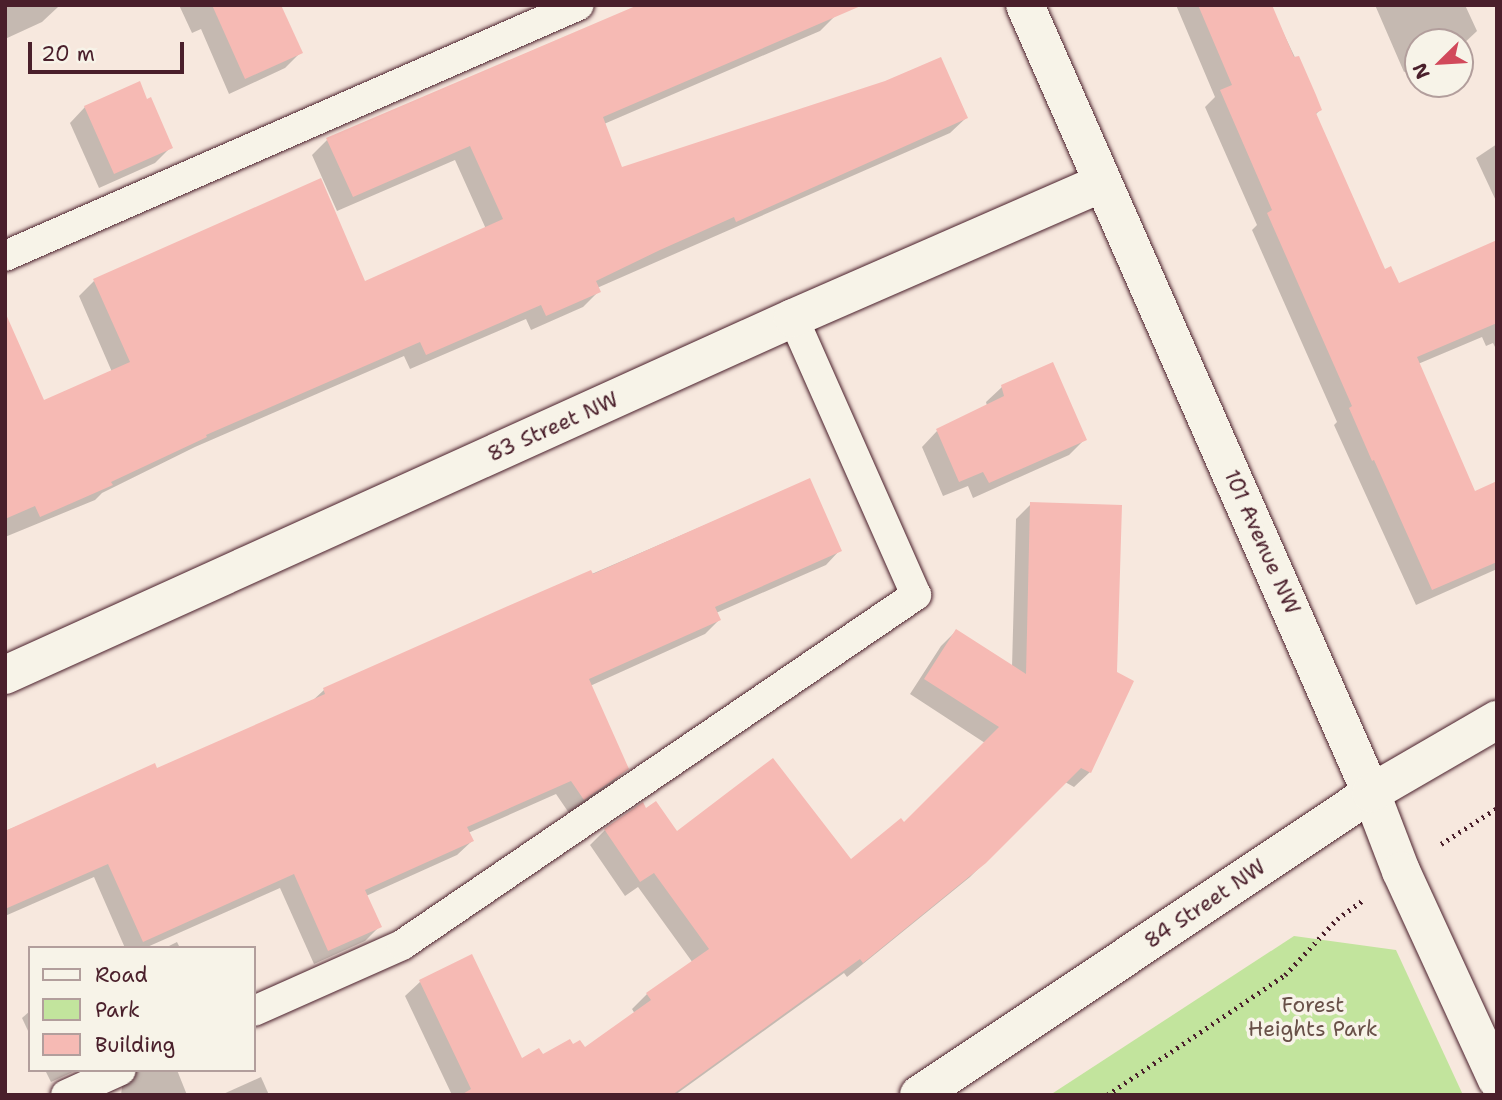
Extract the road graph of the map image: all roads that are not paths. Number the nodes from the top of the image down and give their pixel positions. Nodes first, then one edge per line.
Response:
1 (579, 5) edge
2 (1025, 5) edge
3 (1102, 183) junction
4 (5, 256) edge
5 (793, 318) junction
6 (5, 675) edge
7 (1497, 720) edge
8 (1371, 793) junction
9 (256, 1010) edge
10 (117, 1072) edge
11 (1497, 1080) edge
12 (66, 1095) edge
13 (919, 1095) edge

1 - 4 lane
2 - 3 street, 101 Avenue NW
3 - 5 street, 83 Street NW
3 - 8 street, 101 Avenue NW
5 - 6 street, 83 Street NW
5 - 9 lane
7 - 8 street, 84 Street NW
8 - 11 street, 101 Avenue NW
8 - 13 street, 84 Street NW
10 - 12 lane

